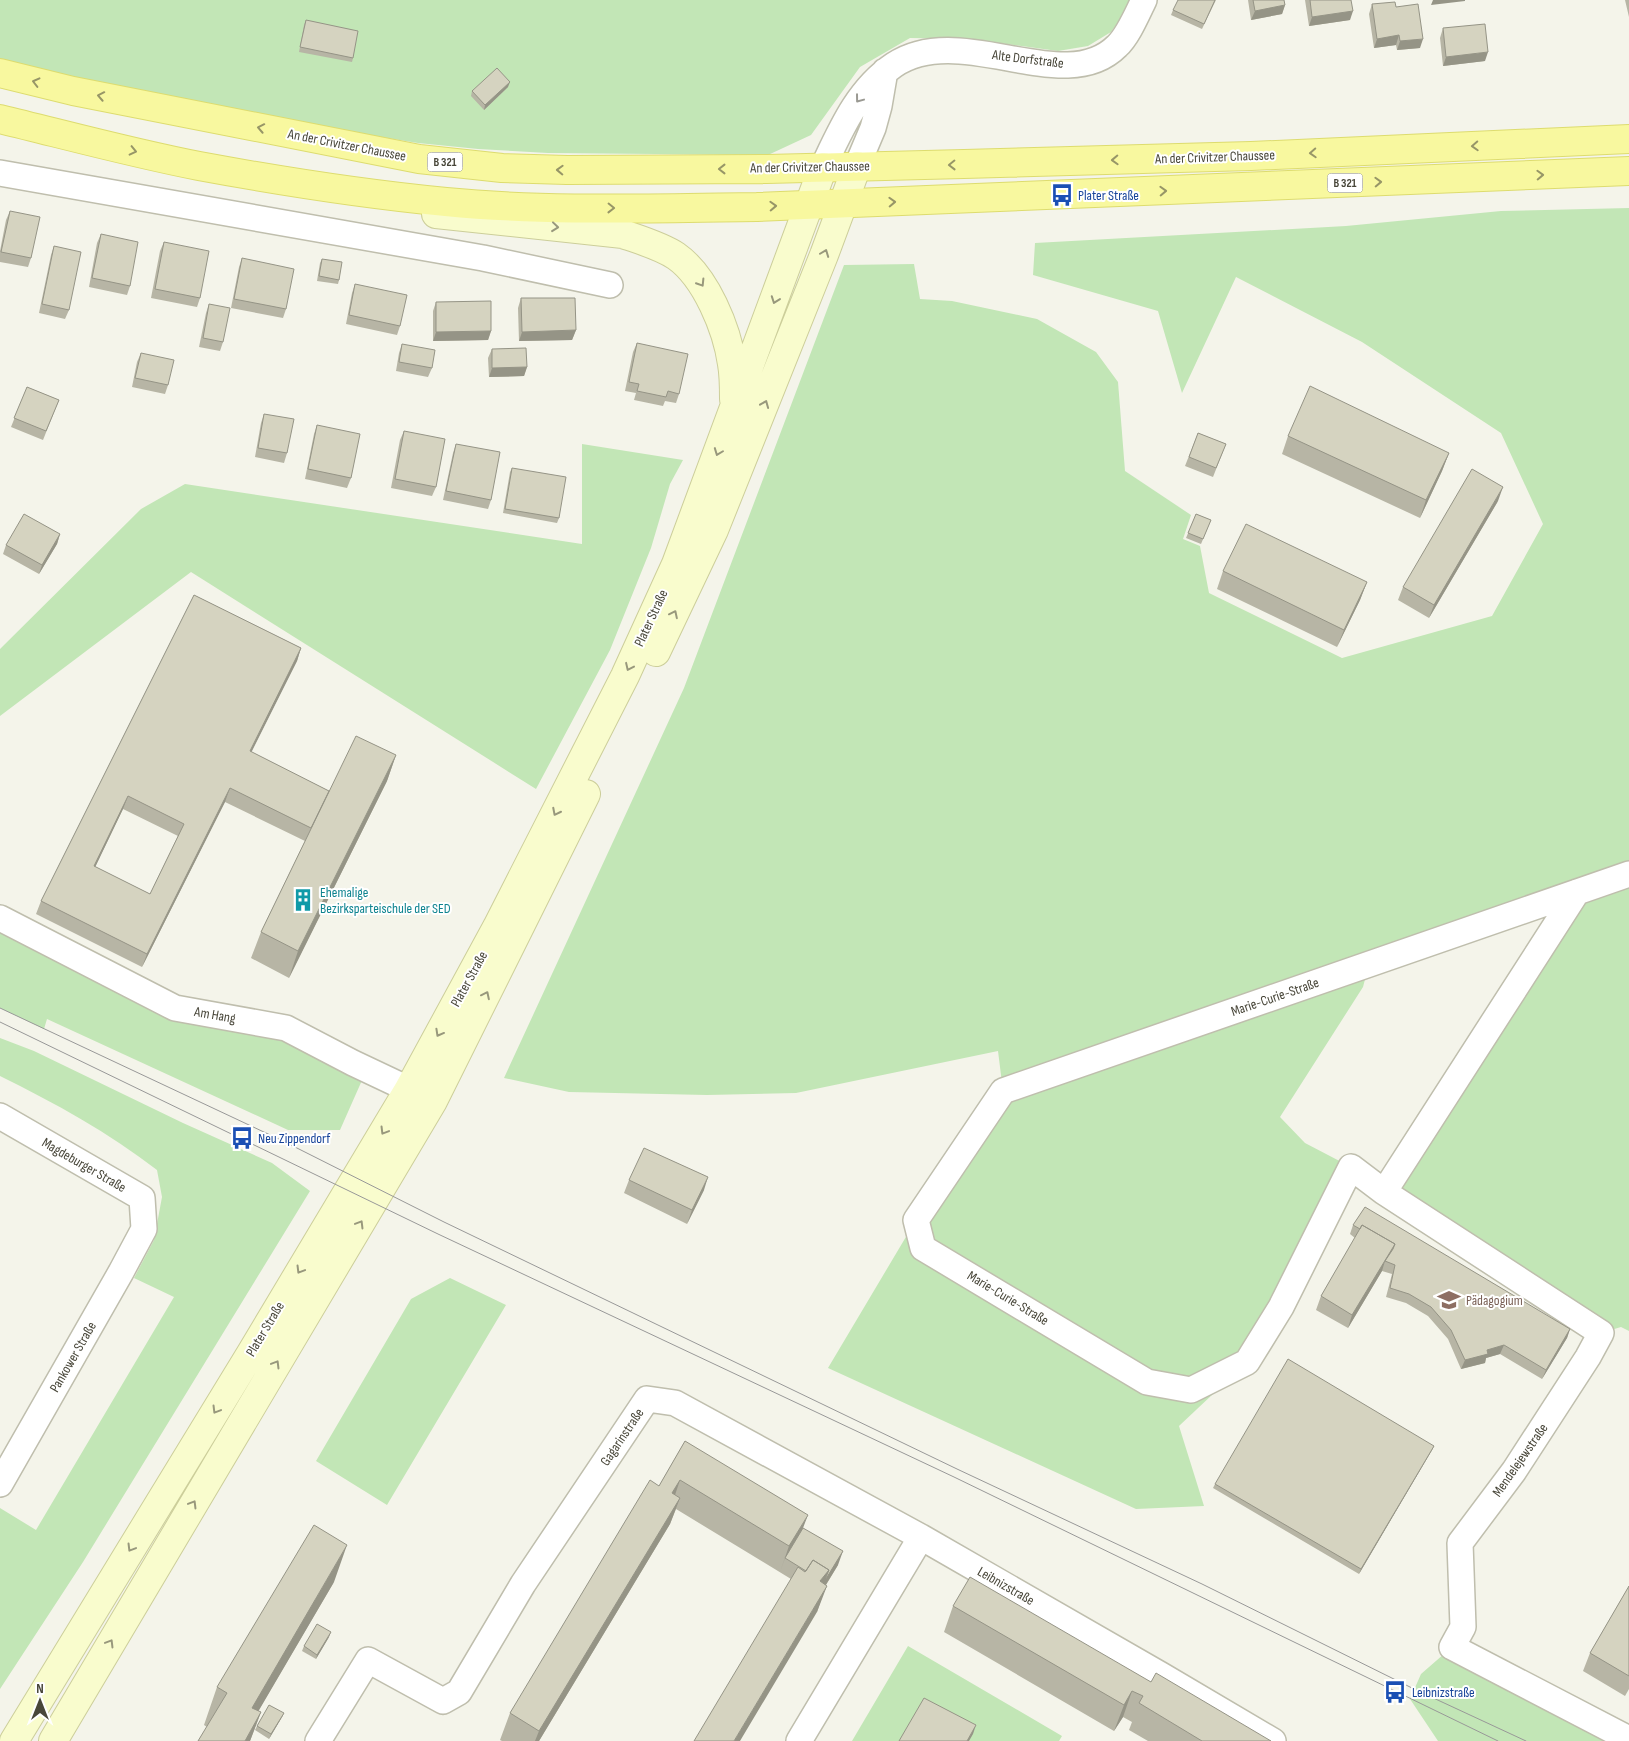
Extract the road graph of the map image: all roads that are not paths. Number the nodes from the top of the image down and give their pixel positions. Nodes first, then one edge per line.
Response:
1 (1144, 0) edge
2 (885, 71) junction
3 (0, 73) edge
4 (0, 119) edge
5 (1629, 139) edge
6 (198, 166) junction
7 (857, 166) junction
8 (824, 167) junction
9 (1629, 171) edge
10 (0, 172) edge
11 (843, 203) junction
12 (810, 205) junction
13 (610, 285) dead end
14 (735, 407) junction
15 (1629, 874) edge
16 (1577, 892) junction
17 (0, 918) edge
18 (409, 1089) junction
19 (433, 1101) junction
20 (0, 1116) edge
21 (1384, 1192) junction
22 (144, 1228) joint
23 (0, 1484) edge
24 (921, 1538) junction
25 (1629, 1739) edge
26 (14, 1741) edge
27 (53, 1741) edge
28 (318, 1741) edge
29 (799, 1741) edge
30 (1273, 1741) edge

1 - 2 street, Alte Dorfstraße
2 - 7 street
2 -> 8 street, Alte Dorfstraße
8 -> 3 main road, An der Crivitzer Chaussee / B 321
4 -> 6 main road, B 321
5 -> 7 main road, An der Crivitzer Chaussee / B 321
6 -> 12 main road, B 321
6 -> 14 street, B 321
7 - 8 main road, An der Crivitzer Chaussee / B 321
7 - 11 street, Plater Straße
8 - 12 street, Plater Straße
11 -> 9 main road, B 321
10 - 13 street
11 - 12 main road, B 321
19 -> 11 street, Plater Straße
12 -> 14 street, Plater Straße
14 -> 18 street, Plater Straße
15 - 16 street, Marie-Curie-Straße
16 - 21 street
16 - 21 street, Marie-Curie-Straße
17 - 18 street, Am Hang
18 - 19 street, Am Hang
18 -> 26 street, Plater Straße
27 -> 19 street, Plater Straße
20 - 22 street, Magdeburger Straße
21 - 25 street, Mendelejewstraße
22 - 23 street, Pankower Straße
24 - 28 street, Gagarinstraße
24 - 29 street
24 - 30 street, Leibnizstraße

